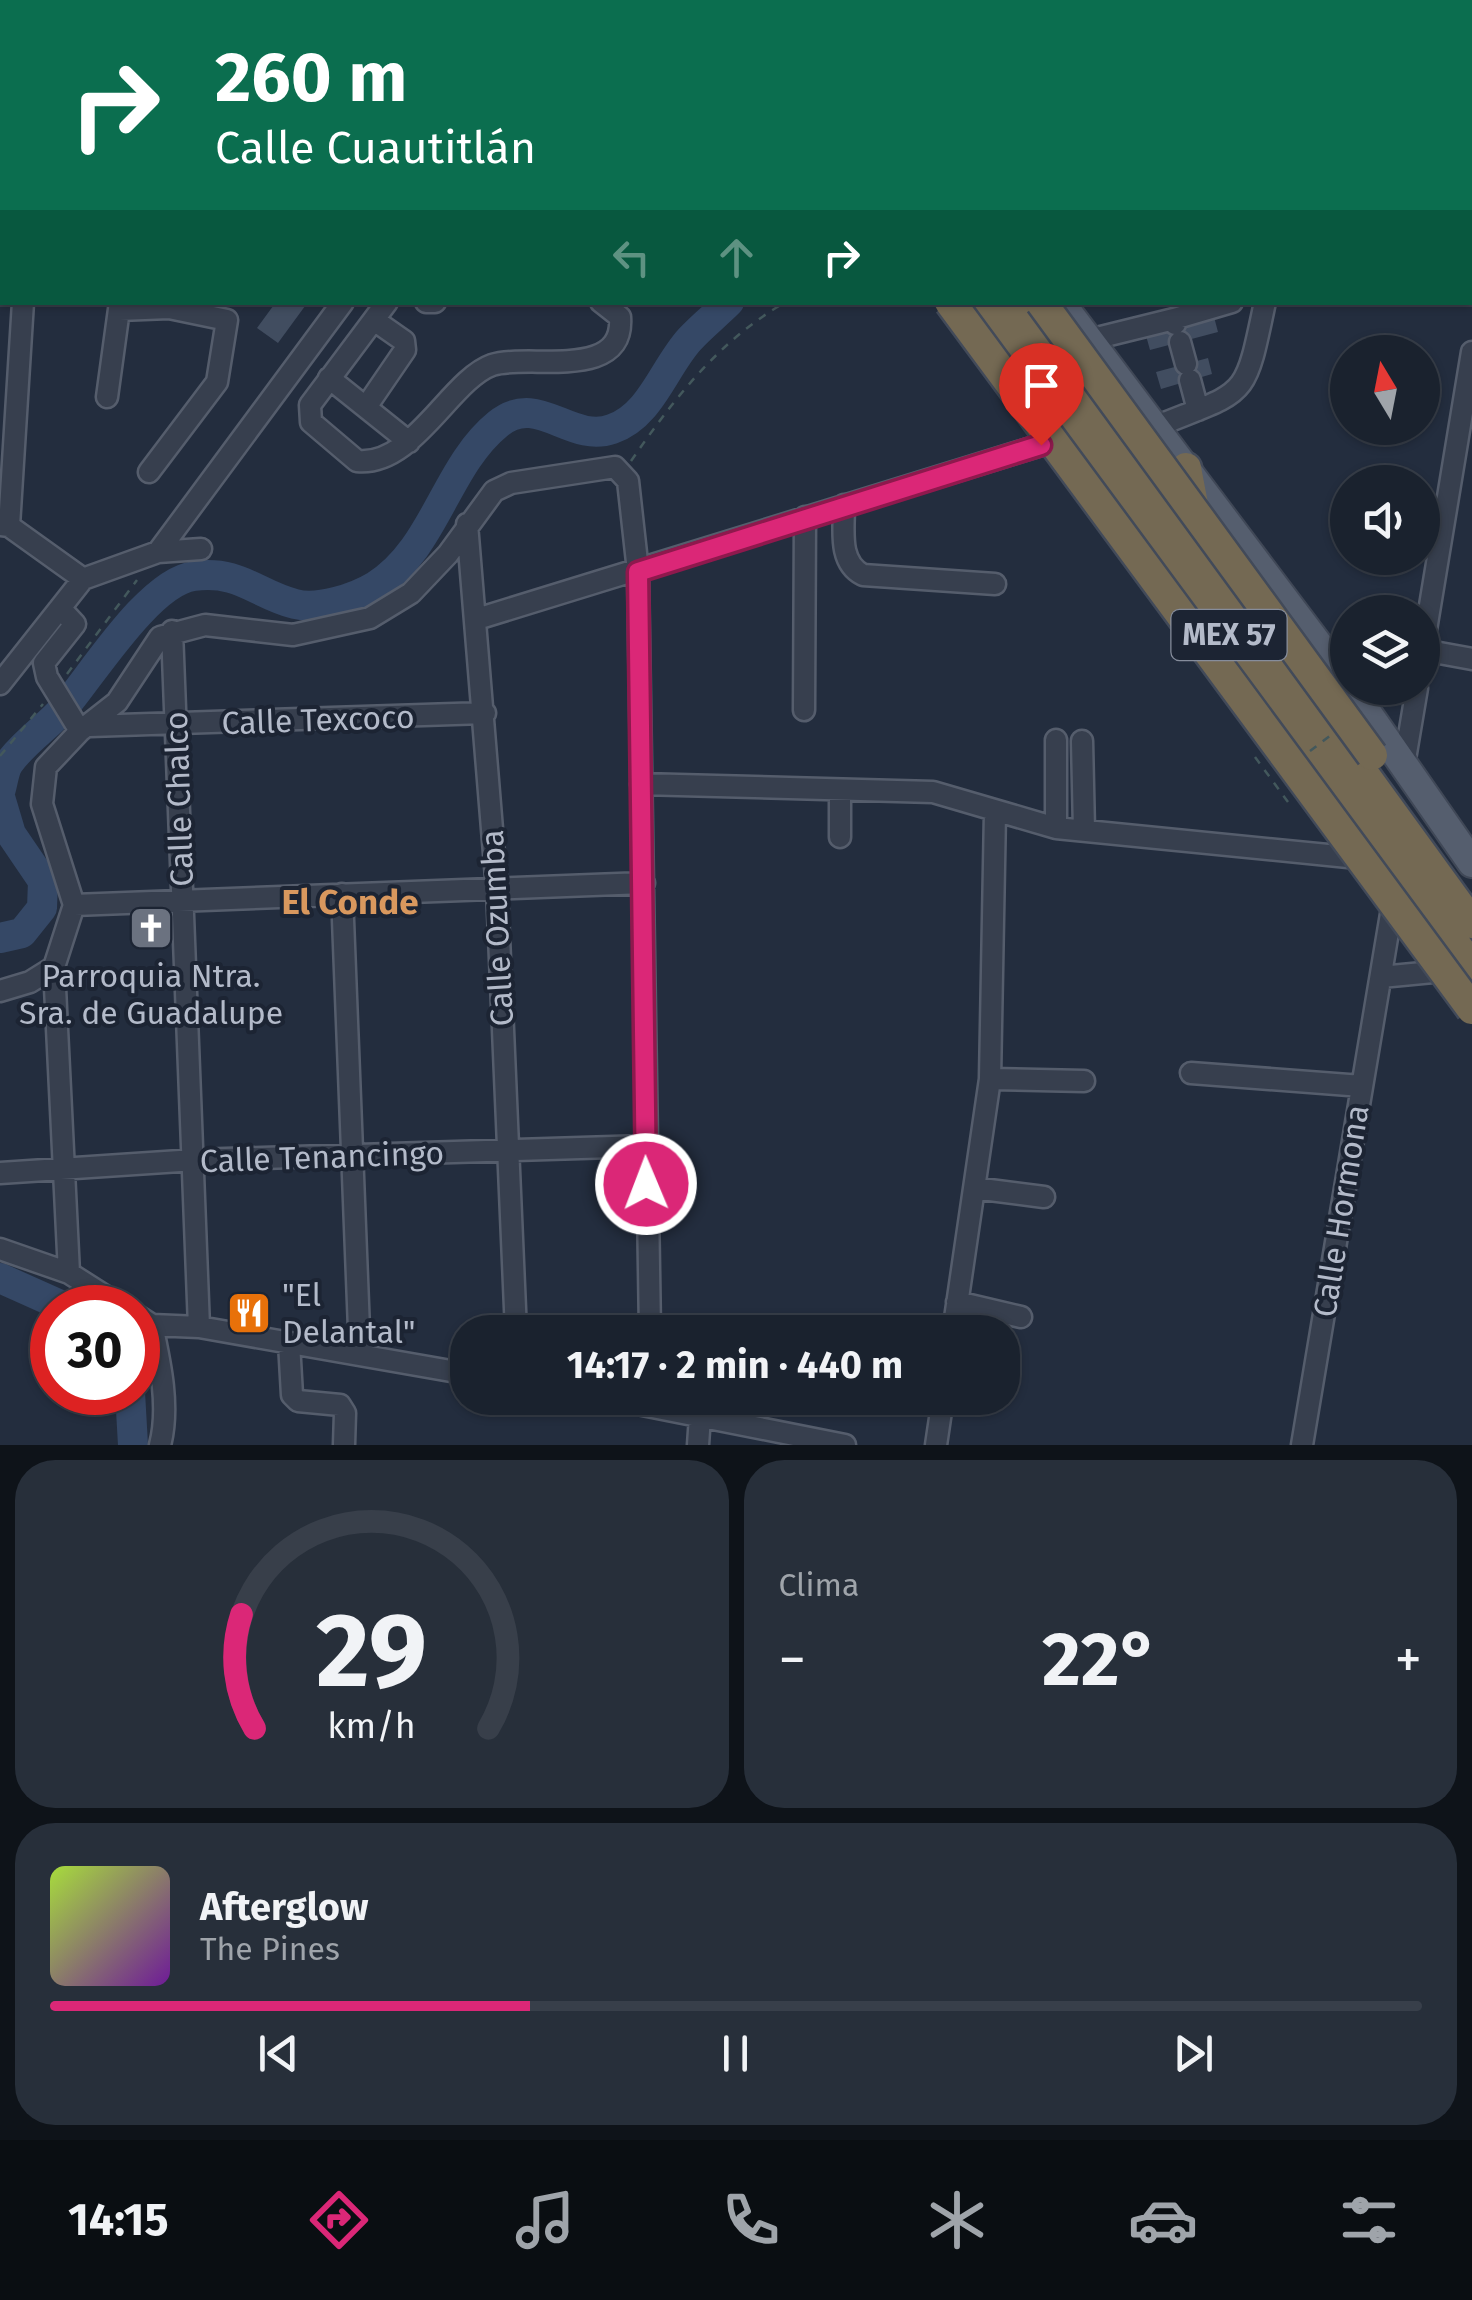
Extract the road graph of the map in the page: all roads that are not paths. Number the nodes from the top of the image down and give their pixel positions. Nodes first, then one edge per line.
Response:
1 (23, 305) edge
2 (341, 305) edge
3 (386, 305) edge
4 (605, 305) edge
5 (938, 305) edge
6 (952, 305) edge
7 (970, 305) edge
8 (1043, 305) edge
9 (1062, 305) edge
10 (1226, 305) edge
11 (1265, 305) edge
12 (120, 306) edge
13 (1003, 310) edge
14 (374, 320) junction
15 (1176, 328) junction
16 (1089, 340) junction
17 (1472, 352) edge
18 (329, 378) junction
19 (107, 397) dead end
20 (366, 407) junction
21 (1198, 410) junction
22 (1155, 427) junction
23 (409, 442) junction
24 (1041, 445) junction
25 (1186, 468) junction
26 (149, 472) dead end
27 (844, 505) junction
28 (805, 517) junction
29 (467, 524) junction
30 (4, 526) edge
31 (201, 549) dead end
32 (158, 552) junction
33 (1203, 552) junction
34 (638, 572) junction
35 (84, 578) junction
36 (994, 584) dead end
37 (1432, 595) edge
38 (60, 608) junction
39 (477, 619) junction
40 (172, 631) junction
41 (1440, 654) edge
42 (1472, 659) edge
43 (1330, 661) edge
44 (0, 684) edge
45 (1362, 705) edge
46 (1414, 705) edge
47 (804, 710) dead end
48 (485, 713) junction
49 (177, 725) junction
50 (82, 727) junction
51 (1056, 740) dead end
52 (1082, 740) dead end
53 (1404, 765) junction
54 (641, 784) junction
55 (840, 790) junction
56 (996, 812) junction
57 (1056, 828) junction
58 (1084, 830) junction
59 (840, 837) dead end
60 (1348, 857) junction
61 (1392, 858) junction
62 (1472, 863) edge
63 (644, 883) junction
64 (496, 890) junction
65 (1472, 891) edge
66 (342, 894) junction
67 (183, 899) junction
68 (74, 906) junction
69 (1391, 914) junction
70 (1472, 923) edge
71 (1427, 964) junction
72 (1472, 967) edge
73 (54, 968) junction
74 (1380, 976) junction
75 (1472, 987) edge
76 (0, 990) edge
77 (1472, 1009) edge
78 (1472, 1026) edge
79 (1191, 1073) dead end
80 (990, 1079) junction
81 (1084, 1080) dead end
82 (1362, 1086) junction
83 (644, 1146) junction
84 (508, 1152) junction
85 (352, 1155) junction
86 (195, 1160) junction
87 (65, 1168) junction
88 (0, 1173) edge
89 (974, 1188) junction
90 (1044, 1197) dead end
91 (0, 1249) edge
92 (68, 1272) junction
93 (88, 1285) edge
94 (958, 1302) junction
95 (515, 1315) edge
96 (649, 1315) edge
97 (956, 1315) edge
98 (1021, 1317) dead end
99 (160, 1322) edge
100 (199, 1328) junction
101 (288, 1343) junction
102 (360, 1356) junction
103 (160, 1360) edge
104 (450, 1371) edge
105 (697, 1415) edge
106 (940, 1415) edge
107 (700, 1416) junction
108 (160, 1445) edge
109 (344, 1445) edge
110 (698, 1445) edge
111 (845, 1445) edge
112 (936, 1445) edge
113 (1302, 1445) edge

1 - 30 street
2 - 32 street
3 - 14 street
4 - 23 street
5 - 24 main road
6 - 77 highway, bridge
7 - 75 highway
8 - 65 highway, bridge
9 - 16 main road
10 - 15 street
11 - 21 street
12 - 19 street
12 - 26 street
13 - 33 highway, MEX 57
13 - 61 highway, MEX 57
14 - 18 street
14 - 20 street
15 - 16 street
15 - 21 street
16 - 22 main road
17 - 37 street
18 - 20 street
18 - 23 street
20 - 23 street
21 - 22 street
22 - 25 main road
24 - 27 street
24 - 60 main road
25 - 33 highway
25 - 43 main road
27 - 28 street
27 - 36 street
28 - 34 street
28 - 47 street
29 - 34 street
29 - 39 street, Calle Ozumba
29 - 40 street
30 - 35 street
31 - 32 street
32 - 35 street
33 - 70 highway, MEX 57
34 - 39 street
34 - 54 street
35 - 38 street
38 - 44 street
38 - 50 street
39 - 48 street, Calle Ozumba
40 - 49 street, Calle Chalco
40 - 50 street
41 - 42 street
45 - 53 main road
46 - 53 street
48 - 49 street, Calle Texcoco
48 - 64 street, Calle Ozumba
49 - 50 street, Calle Texcoco
49 - 67 street, Calle Chalco
50 - 68 street
51 - 57 street
52 - 58 street
53 - 62 main road
54 - 55 street
54 - 63 street
55 - 56 street
55 - 59 street
56 - 57 street
56 - 80 street
57 - 58 street
58 - 60 street
60 - 69 main road
61 - 71 highway
61 - 72 highway, MEX 57
63 - 64 street
63 - 83 street
64 - 66 street
64 - 84 street, Calle Ozumba
66 - 67 street
66 - 85 street
67 - 68 street
67 - 86 street, Calle Chalco
68 - 73 street
69 - 71 main road
69 - 74 street, Calle Hormona
71 - 74 street
71 - 78 main road
73 - 76 street
73 - 87 street
74 - 82 street, Calle Hormona
79 - 82 street
80 - 81 street
80 - 89 street
82 - 113 street, Calle Hormona
83 - 84 street, Calle Tenancingo
83 - 96 street
84 - 85 street, Calle Tenancingo
84 - 95 street, Calle Ozumba
85 - 86 street, Calle Tenancingo
85 - 102 street
86 - 87 street, Calle Tenancingo
86 - 100 street, Calle Chalco
87 - 88 street, Calle Tenancingo
87 - 92 street
89 - 90 street
89 - 94 street
91 - 92 street
92 - 93 street
94 - 97 street
94 - 98 street
99 - 100 street
100 - 101 street
101 - 102 street
101 - 109 street
102 - 104 street
103 - 108 street
105 - 107 street
106 - 112 street
107 - 110 street
107 - 111 street

